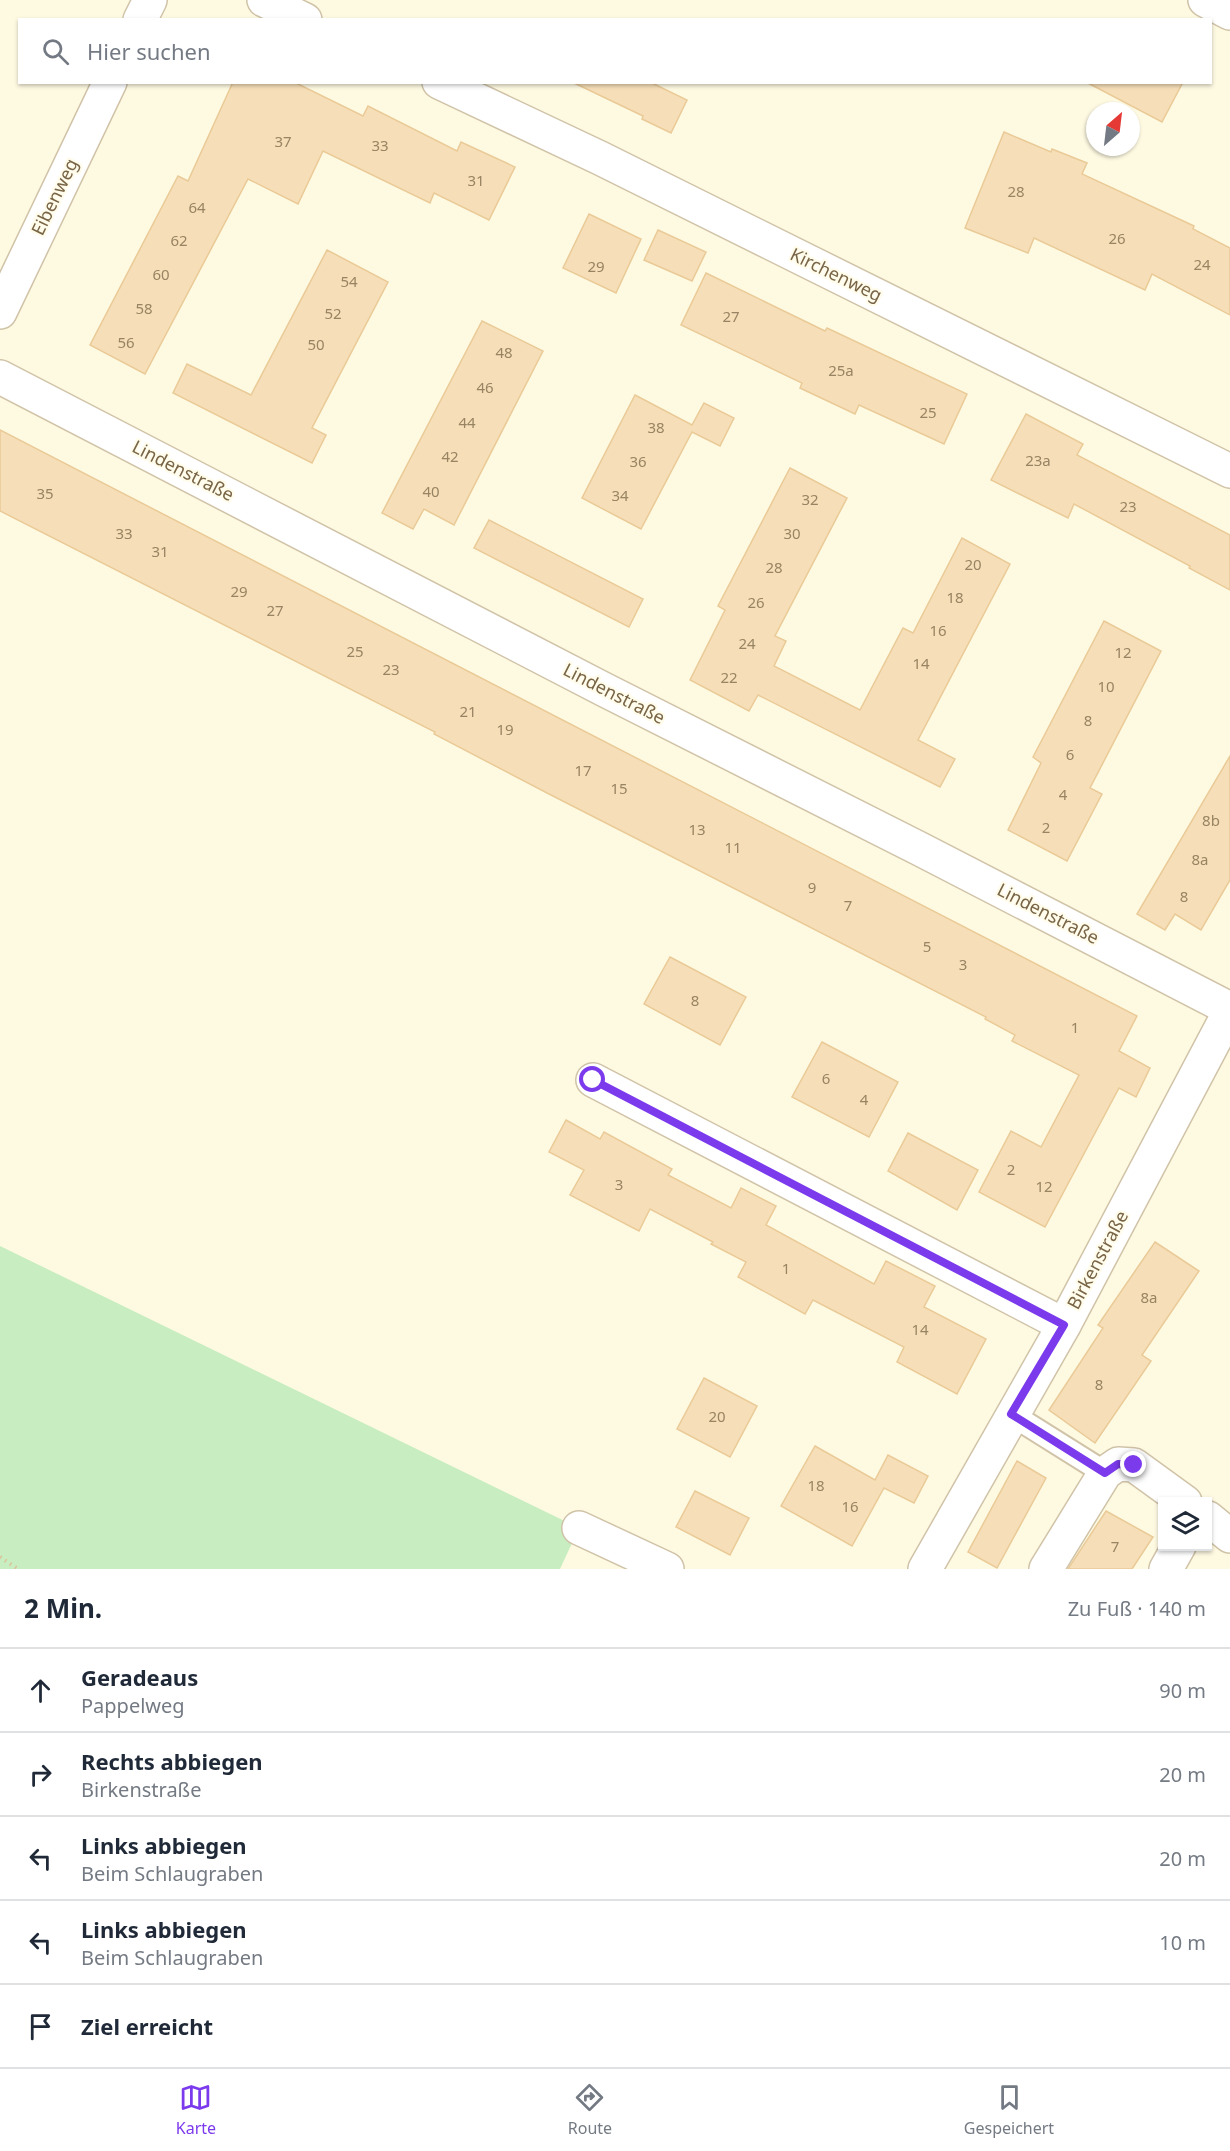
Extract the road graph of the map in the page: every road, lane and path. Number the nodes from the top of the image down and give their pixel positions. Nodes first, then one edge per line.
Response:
1 (150, 0) edge
2 (264, 0) edge
3 (1205, 0) edge
4 (1230, 13) edge
5 (141, 18) edge
6 (301, 18) edge
7 (109, 84) edge
8 (444, 84) edge
9 (0, 312) edge
10 (0, 377) edge
11 (1230, 471) edge
12 (1230, 1010) edge
13 (593, 1080) dead end
14 (1064, 1325) junction
15 (1011, 1414) junction
16 (1112, 1468) junction
17 (1178, 1497) edge
18 (1212, 1521) edge
19 (579, 1528) dead end
20 (1230, 1536) edge
21 (1176, 1551) edge
22 (0, 1557) edge
23 (18, 1569) edge
24 (667, 1569) edge
25 (925, 1569) edge
26 (1046, 1569) edge
27 (1166, 1569) edge

1 - 5 street
2 - 6 street
3 - 4 street
7 - 9 street, Eibenweg
8 - 11 street, Kirchenweg
10 - 12 street, Lindenstraße
12 - 14 street, Birkenstraße
13 - 14 street
14 - 15 street, Birkenstraße
15 - 16 lane
15 - 25 street, Birkenstraße
16 - 17 street
16 - 26 street
18 - 20 street
19 - 24 street
21 - 27 street
22 - 23 path

